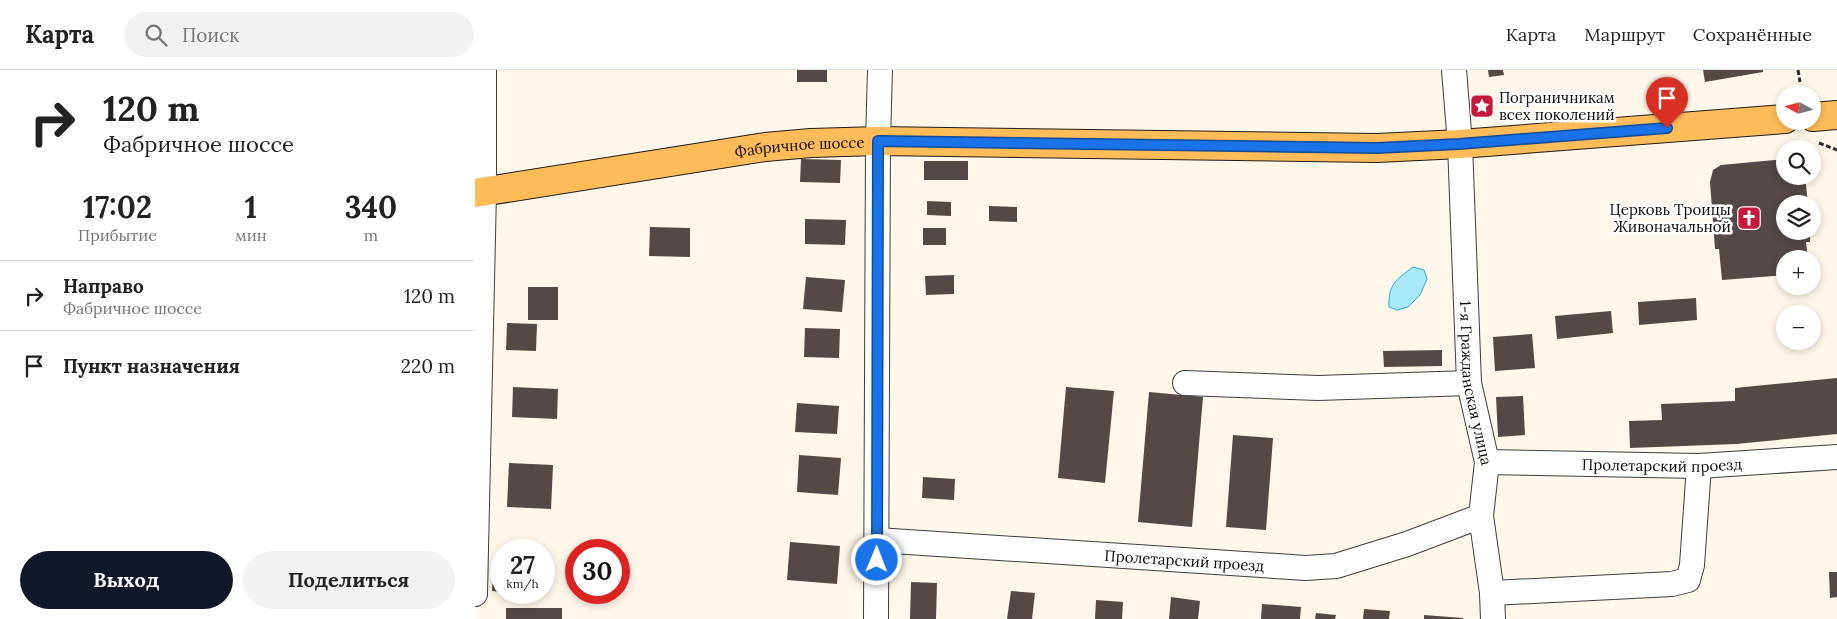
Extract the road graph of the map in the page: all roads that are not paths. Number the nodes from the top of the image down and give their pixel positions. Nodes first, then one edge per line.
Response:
1 (484, 70) edge
2 (880, 70) edge
3 (1454, 70) edge
4 (1837, 114) edge
5 (1776, 120) edge
6 (1821, 124) edge
7 (878, 141) junction
8 (1459, 144) junction
9 (480, 193) edge
10 (1185, 383) dead end
11 (1469, 383) junction
12 (1837, 457) edge
13 (1487, 462) junction
14 (1699, 466) junction
15 (1481, 516) junction
16 (877, 540) junction
17 (1492, 593) junction
18 (475, 594) edge
19 (876, 619) edge
20 (1493, 619) edge

1 - 9 street
2 - 7 street
3 - 8 street, 1-я Гражданская улица
4 - 6 main road
5 - 8 main road, Фабричное шоссе
7 - 8 main road, Фабричное шоссе
7 - 9 main road, Фабричное шоссе
7 - 16 street
8 - 11 street, 1-я Гражданская улица
9 - 18 street
10 - 11 street
11 - 13 street, 1-я Гражданская улица
12 - 14 street, Пролетарский проезд
13 - 14 street, Пролетарский проезд
13 - 15 street, 1-я Гражданская улица
14 - 17 street
15 - 16 street, Пролетарский проезд
15 - 17 street, 1-я Гражданская улица
16 - 19 street
17 - 20 street, 1-я Гражданская улица

